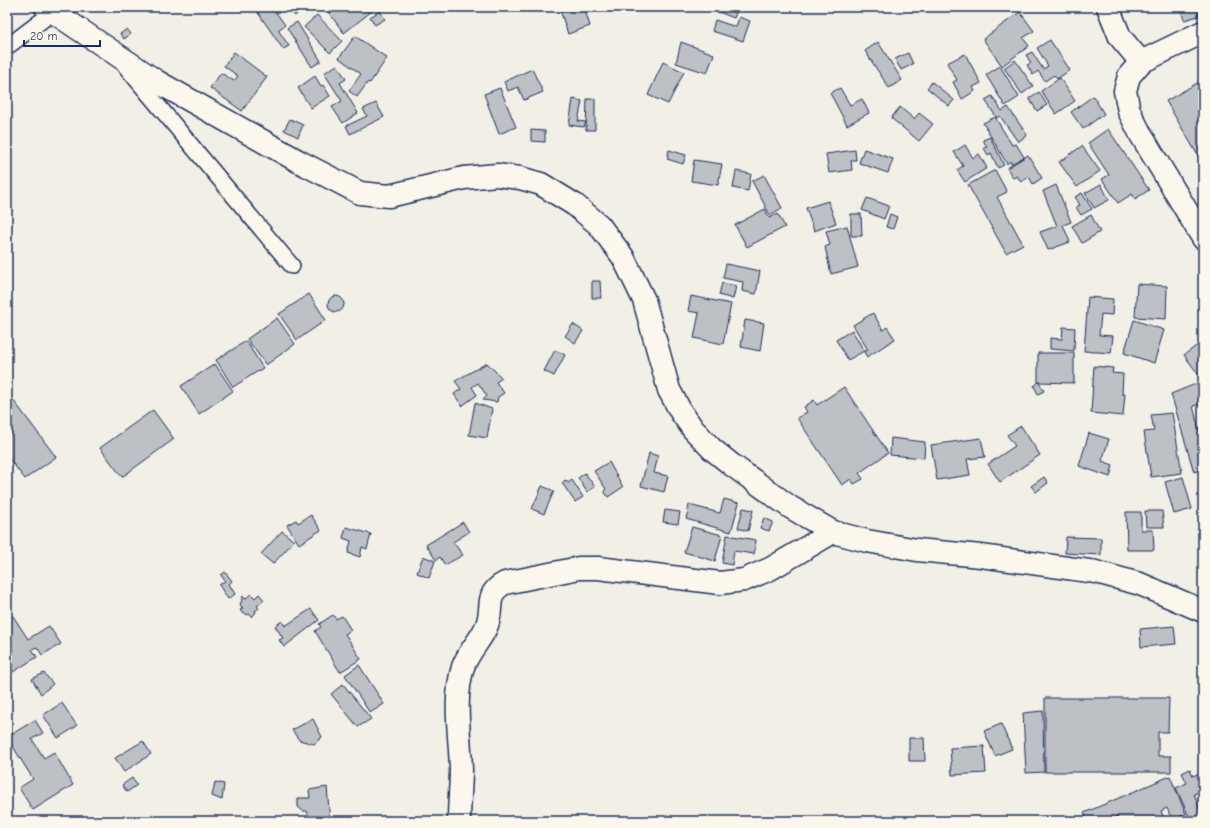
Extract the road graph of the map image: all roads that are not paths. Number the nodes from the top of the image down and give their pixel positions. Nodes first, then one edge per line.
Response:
1 (1108, 7) edge
2 (50, 9) edge
3 (1203, 32) edge
4 (7, 47) edge
5 (112, 51) junction
6 (1141, 62) junction
7 (1203, 238) edge
8 (292, 266) dead end
9 (833, 532) junction
10 (1203, 611) edge
11 (459, 821) edge

1 - 6 street
2 - 4 lane
2 - 5 street
3 - 6 street
5 - 8 lane
5 - 9 street
6 - 7 street
9 - 10 street
9 - 11 street

